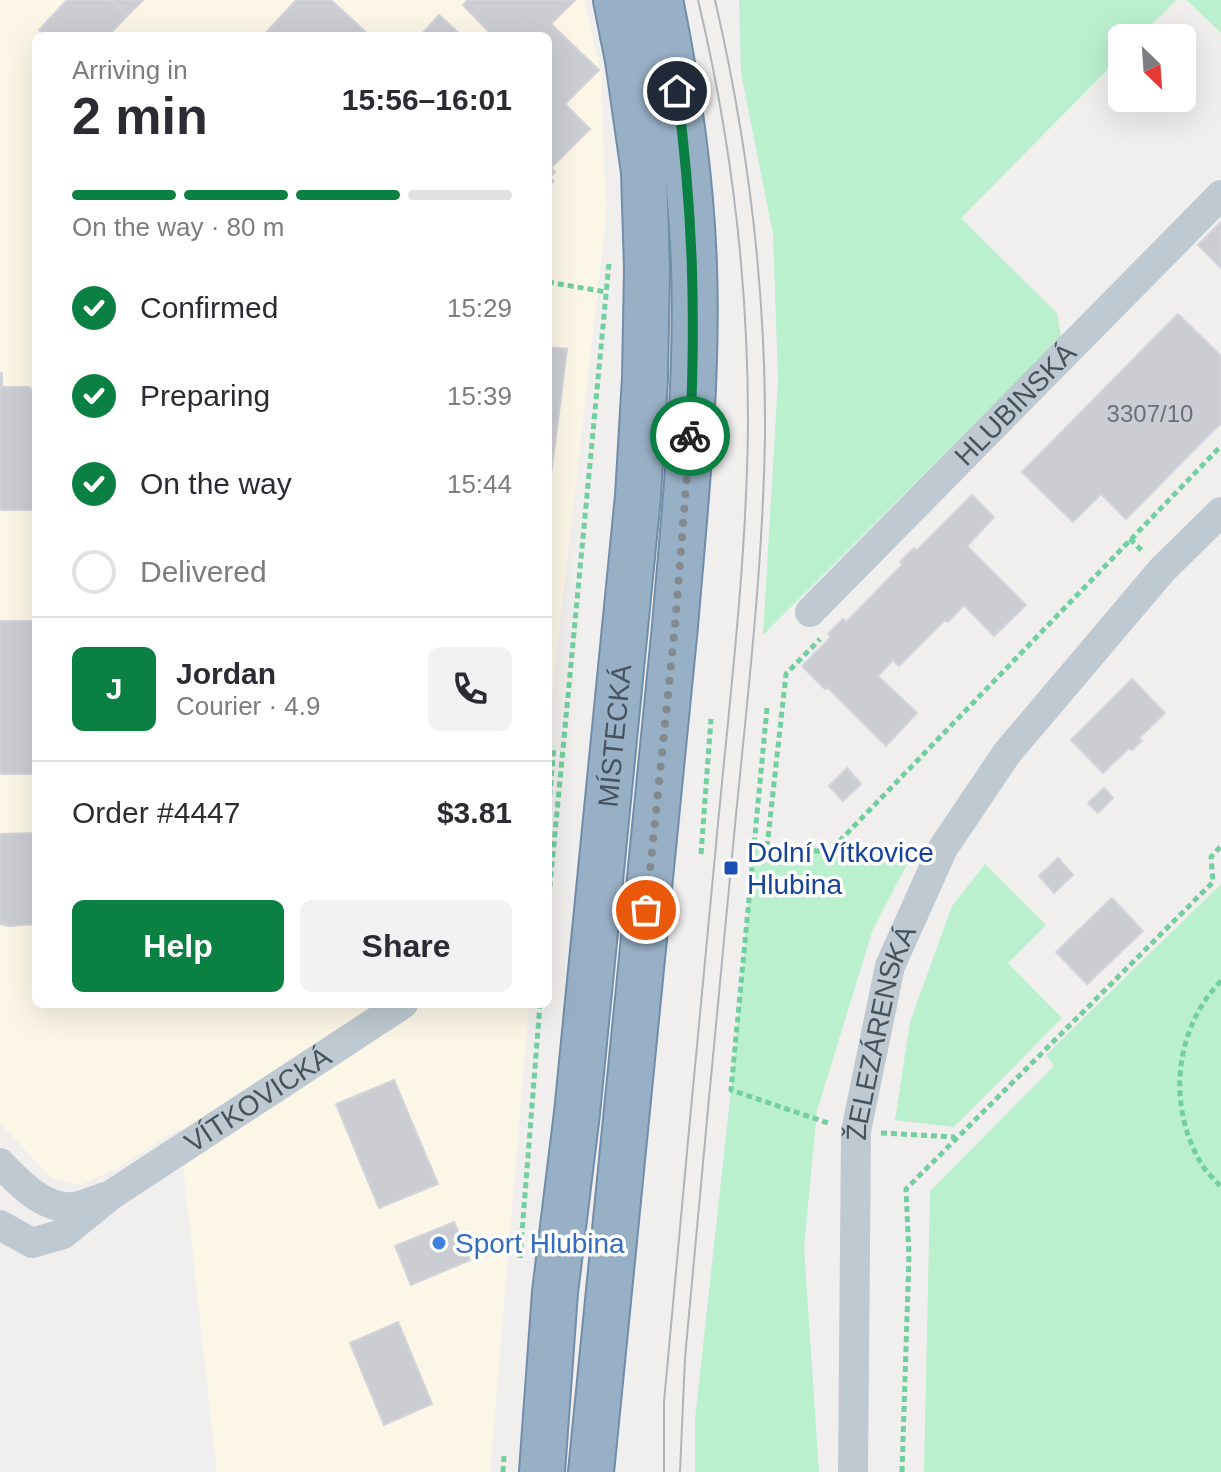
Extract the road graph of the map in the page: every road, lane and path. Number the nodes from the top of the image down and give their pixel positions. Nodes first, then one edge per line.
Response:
1 (616, 0) edge
2 (660, 0) edge
3 (1221, 195) edge
4 (609, 260) dead end
5 (552, 283) edge
6 (606, 292) junction
7 (1221, 446) edge
8 (1221, 512) edge
9 (810, 612) joint
10 (767, 708) dead end
11 (711, 719) dead end
12 (554, 746) dead end
13 (552, 769) edge
14 (552, 834) edge
15 (754, 846) junction
16 (1221, 846) edge
17 (767, 847) junction
18 (701, 854) dead end
19 (1221, 981) edge
20 (397, 1008) edge
21 (540, 1008) edge
22 (856, 1131) junction
23 (956, 1137) junction
24 (0, 1163) edge
25 (1221, 1187) edge
26 (111, 1195) junction
27 (0, 1225) edge
28 (520, 1266) dead end
29 (506, 1440) dead end
30 (503, 1472) edge
31 (542, 1472) edge
32 (591, 1472) edge
33 (853, 1472) edge
34 (902, 1472) edge

1 - 31 highway, MÍSTECKÁ
2 - 32 highway, MÍSTECKÁ
3 - 9 street, HLUBINSKÁ
4 - 6 path
5 - 6 path
6 - 14 path
7 - 17 path
8 - 22 street, ŽELEZÁRENSKÁ
9 - 17 path
10 - 15 path
11 - 18 path
12 - 13 path
15 - 17 path
15 - 22 path
16 - 23 path
19 - 25 path
20 - 26 street, VÍTKOVICKÁ
21 - 28 path
22 - 23 path
22 - 33 street, ŽELEZÁRENSKÁ
23 - 34 path
24 - 26 street, VÍTKOVICKÁ
26 - 27 street, VÍTKOVICKÁ
29 - 30 path

